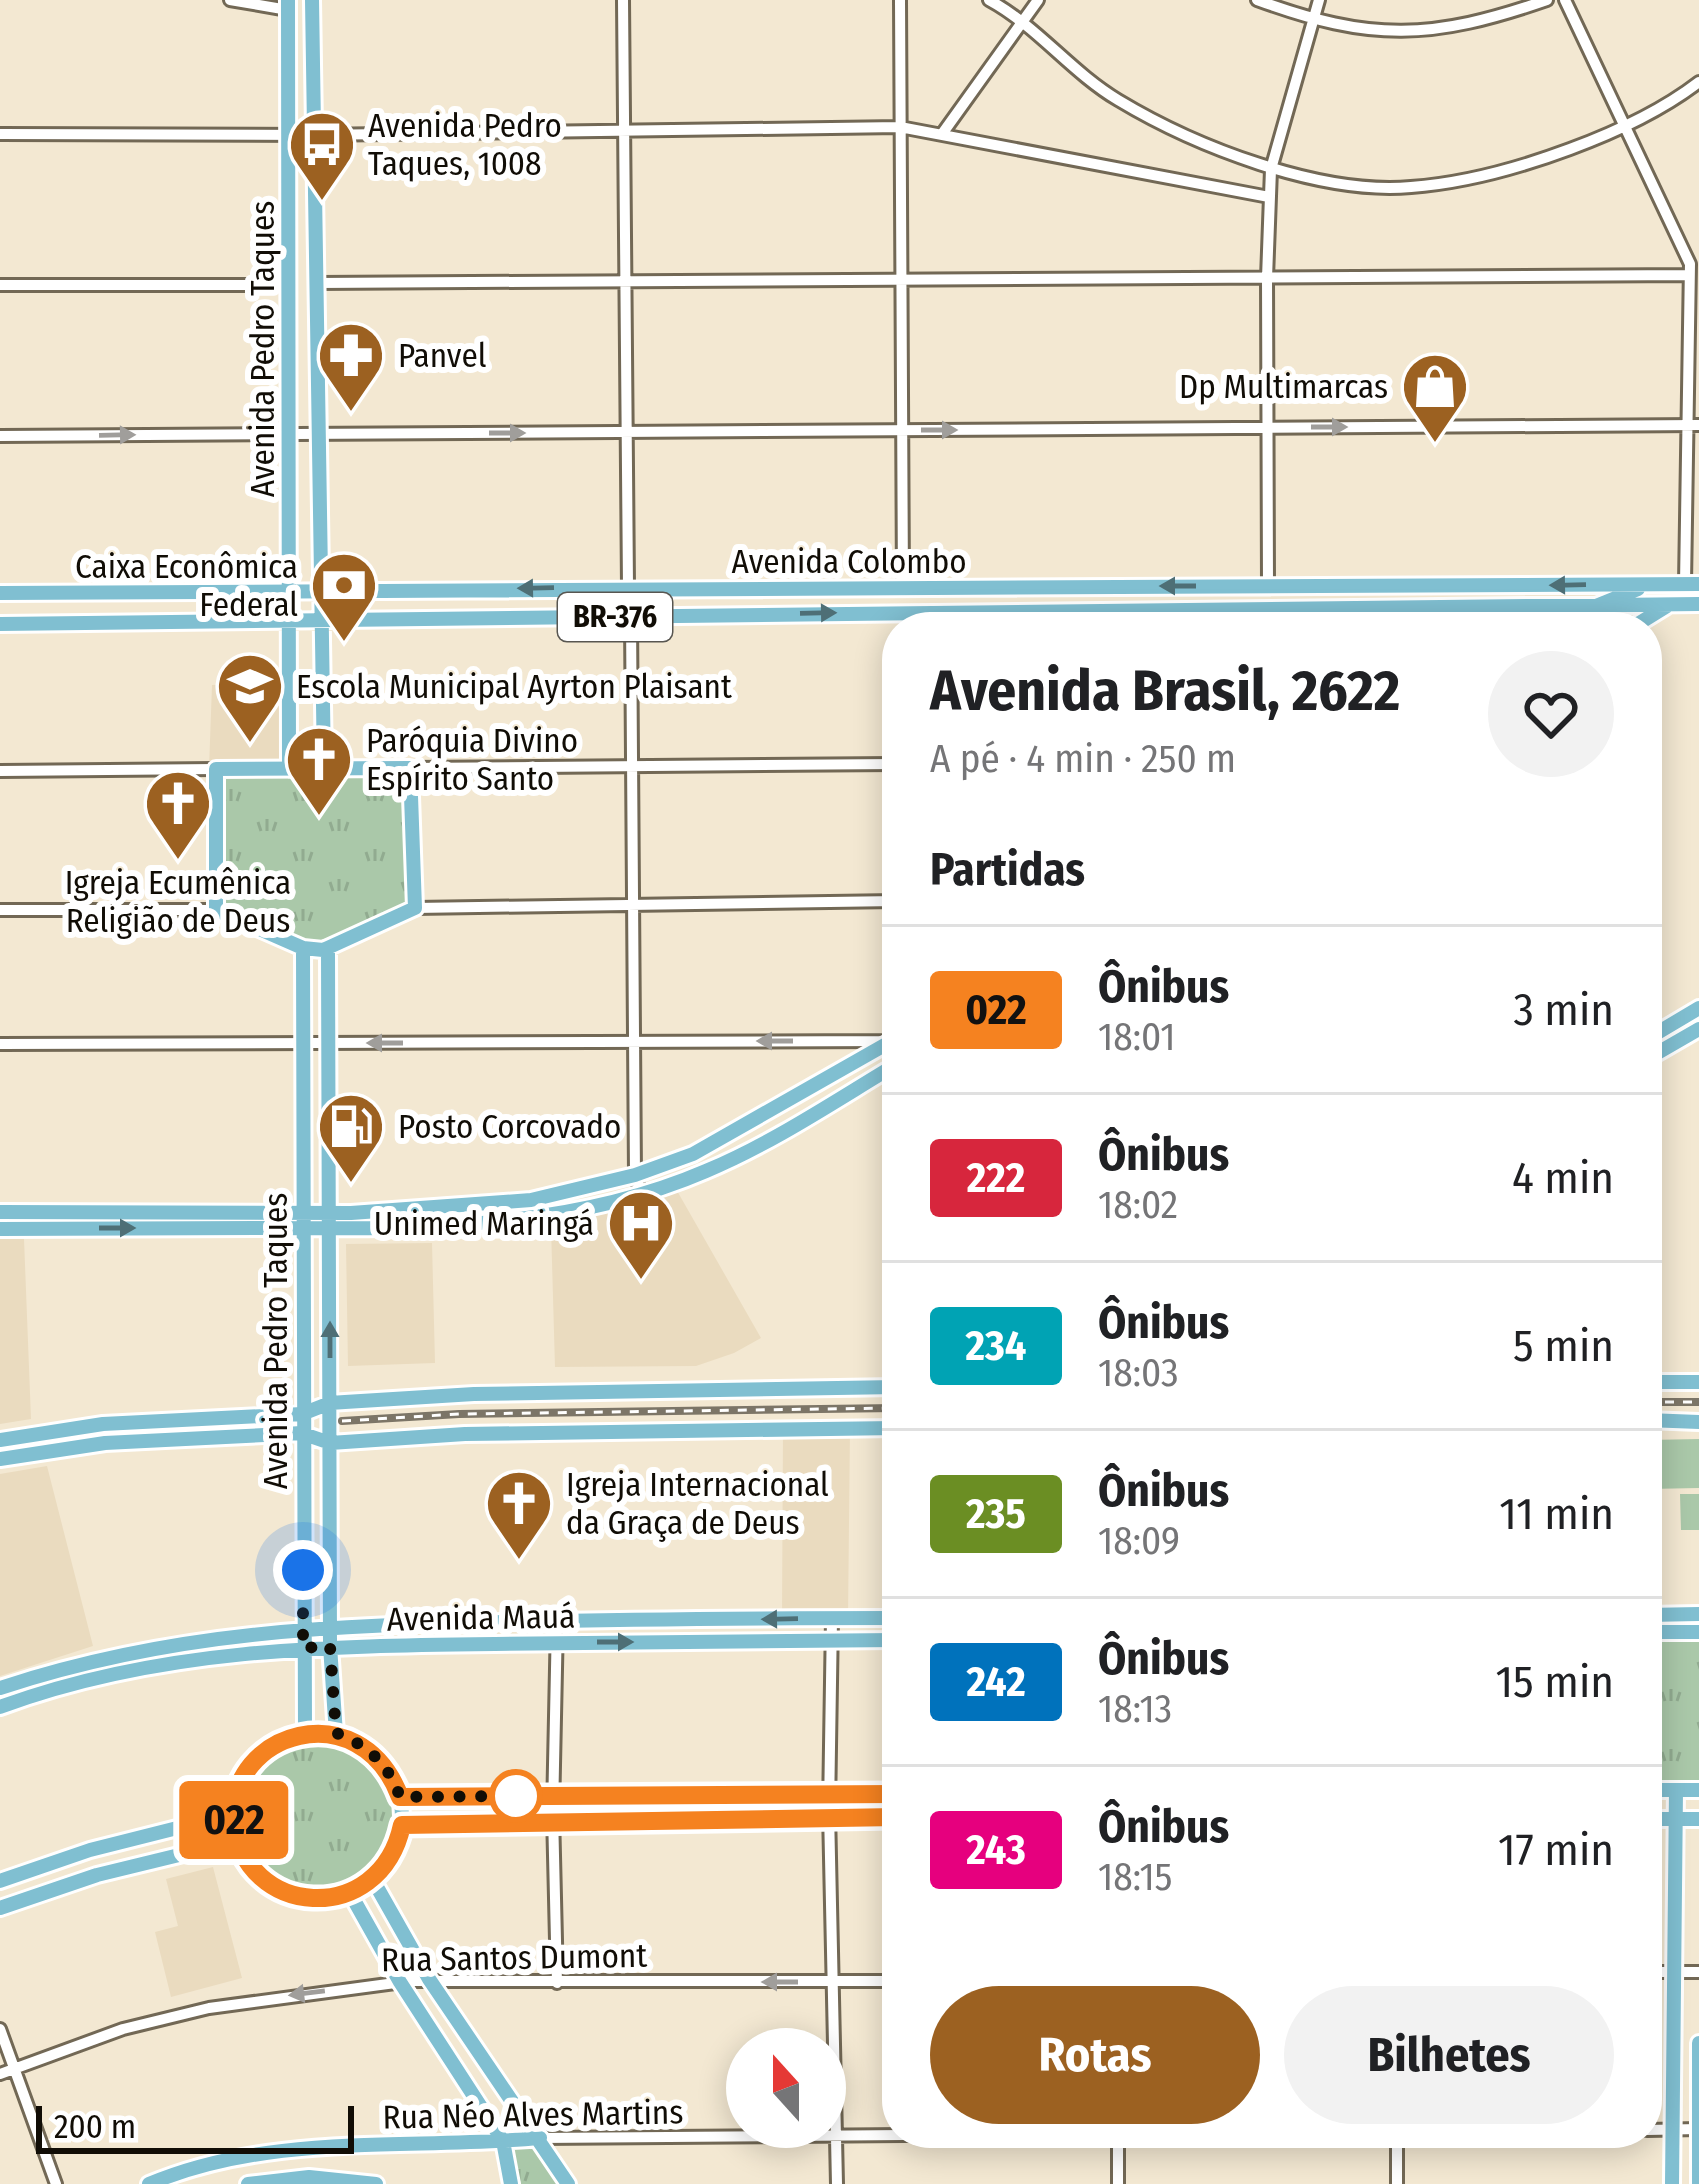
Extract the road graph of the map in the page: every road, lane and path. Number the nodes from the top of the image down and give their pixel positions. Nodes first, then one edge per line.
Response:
1 (230, 0) edge
2 (312, 0) edge
3 (623, 0) edge
4 (900, 0) edge
5 (989, 0) edge
6 (1038, 0) edge
7 (1257, 0) edge
8 (1319, 0) edge
9 (1547, 0) edge
10 (1565, 0) edge
11 (288, 5) edge
12 (1314, 21) junction
13 (1022, 22) junction
14 (1699, 82) edge
15 (1628, 126) junction
16 (900, 127) junction
17 (627, 129) junction
18 (0, 134) edge
19 (942, 134) junction
20 (288, 135) junction
21 (315, 135) junction
22 (1271, 169) junction
23 (1269, 197) junction
24 (1694, 266) edge
25 (1267, 278) junction
26 (902, 280) junction
27 (317, 283) junction
28 (628, 284) junction
29 (0, 285) edge
30 (289, 285) junction
31 (1694, 425) edge
32 (1270, 428) junction
33 (902, 430) junction
34 (290, 433) junction
35 (317, 433) junction
36 (630, 434) junction
37 (0, 436) edge
38 (1692, 584) edge
39 (628, 586) junction
40 (1114, 586) junction
41 (1268, 586) junction
42 (1480, 586) junction
43 (903, 588) junction
44 (753, 589) junction
45 (774, 589) junction
46 (289, 591) junction
47 (321, 592) junction
48 (0, 593) edge
49 (1699, 604) edge
50 (1669, 605) junction
51 (1597, 606) junction
52 (1446, 608) junction
53 (1094, 612) joint
54 (1593, 612) edge
55 (1658, 612) edge
56 (749, 614) junction
57 (769, 614) junction
58 (632, 616) junction
59 (882, 619) edge
60 (289, 621) junction
61 (323, 621) junction
62 (0, 624) edge
63 (882, 764) edge
64 (632, 765) junction
65 (323, 768) junction
66 (410, 768) junction
67 (217, 769) junction
68 (289, 769) junction
69 (0, 771) edge
70 (882, 899) edge
71 (633, 905) junction
72 (415, 908) junction
73 (0, 910) edge
74 (216, 910) junction
75 (303, 948) junction
76 (328, 949) junction
77 (1699, 1009) edge
78 (1699, 1029) edge
79 (1662, 1030) edge
80 (634, 1042) junction
81 (302, 1043) junction
82 (326, 1043) junction
83 (882, 1043) edge
84 (0, 1044) edge
85 (882, 1050) edge
86 (1662, 1050) edge
87 (882, 1073) edge
88 (635, 1175) junction
89 (640, 1193) junction
90 (441, 1209) junction
91 (0, 1212) edge
92 (207, 1220) junction
93 (301, 1221) junction
94 (331, 1221) junction
95 (441, 1226) junction
96 (0, 1229) edge
97 (1662, 1382) edge
98 (1699, 1382) edge
99 (882, 1388) edge
100 (330, 1403) junction
101 (302, 1414) junction
102 (1662, 1421) edge
103 (1699, 1422) edge
104 (103, 1424) junction
105 (882, 1428) edge
106 (302, 1433) junction
107 (0, 1440) edge
108 (105, 1443) junction
109 (330, 1443) junction
110 (0, 1459) edge
111 (1699, 1614) edge
112 (1662, 1615) edge
113 (832, 1618) junction
114 (882, 1618) edge
115 (557, 1621) junction
116 (330, 1625) junction
117 (303, 1628) junction
118 (1662, 1632) edge
119 (1699, 1632) edge
120 (882, 1640) edge
121 (831, 1641) junction
122 (556, 1642) junction
123 (330, 1646) junction
124 (303, 1648) junction
125 (6, 1686) edge
126 (18, 1701) junction
127 (0, 1707) edge
128 (305, 1733) junction
129 (336, 1733) junction
130 (1662, 1790) edge
131 (1676, 1790) junction
132 (1699, 1790) edge
133 (830, 1794) junction
134 (882, 1794) edge
135 (400, 1797) junction
136 (553, 1797) junction
137 (235, 1803) junction
138 (882, 1817) edge
139 (830, 1818) junction
140 (1662, 1819) edge
141 (1675, 1819) junction
142 (1699, 1819) edge
143 (553, 1821) junction
144 (402, 1825) junction
145 (242, 1847) junction
146 (373, 1880) junction
147 (0, 1881) edge
148 (350, 1893) junction
149 (0, 1908) edge
150 (1662, 1972) edge
151 (1674, 1972) junction
152 (1699, 1972) edge
153 (429, 1979) junction
154 (882, 1981) edge
155 (400, 1982) junction
156 (833, 1982) junction
157 (557, 1983) junction
158 (834, 2028) edge
159 (0, 2029) edge
160 (1699, 2043) edge
161 (13, 2070) junction
162 (0, 2074) edge
163 (1698, 2129) edge
164 (1662, 2130) edge
165 (1670, 2130) junction
166 (882, 2137) edge
167 (540, 2138) junction
168 (726, 2138) edge
169 (846, 2138) edge
170 (503, 2141) junction
171 (837, 2148) edge
172 (1118, 2148) edge
173 (1397, 2148) edge
174 (56, 2184) edge
175 (149, 2184) edge
176 (248, 2184) edge
177 (376, 2184) edge
178 (511, 2184) edge
179 (568, 2184) edge
180 (837, 2184) edge
181 (1118, 2184) edge
182 (1397, 2184) edge
183 (1672, 2184) edge
184 (1699, 2184) edge

1 - 11 street
2 - 21 main road, Avenida Pedro Taques
3 - 17 street
4 - 16 street
5 - 13 street
6 - 13 street
7 - 12 street
8 - 12 street
9 - 12 street
10 - 15 street
11 - 20 main road, Avenida Pedro Taques
12 - 22 street
13 - 19 street
13 - 22 street
14 - 15 street
15 - 22 street
15 - 24 street
16 - 17 street
16 - 19 street
16 - 26 street
17 - 21 street
17 - 28 street
18 - 20 street
19 - 23 street
20 - 21 street
20 - 30 main road, Avenida Pedro Taques
21 - 27 main road, Avenida Pedro Taques
22 - 23 street
23 - 25 street
24 - 25 street
24 - 31 street
25 - 26 street
25 - 32 street
26 - 28 street
26 - 33 street
27 - 28 street
27 - 35 main road, Avenida Pedro Taques
28 - 36 street
29 - 30 street
30 - 34 main road, Avenida Pedro Taques
32 -> 31 street
31 - 38 street
33 -> 32 street
32 - 41 street
33 - 36 street
33 - 43 street
34 - 35 street
37 -> 34 street
34 - 46 main road, Avenida Pedro Taques
35 -> 36 street
35 - 47 main road, Avenida Pedro Taques
36 - 39 street
38 -> 42 main road, Avenida Colombo / BR-376
38 - 50 main road
38 - 51 main road
39 - 44 main road, Avenida Colombo / BR-376
39 -> 47 main road, Avenida Colombo / BR-376
41 -> 40 main road, Avenida Colombo / BR-376
40 - 43 main road, Avenida Colombo / BR-376
40 - 53 main road
41 - 42 main road, Avenida Colombo / BR-376
42 - 52 main road
43 - 45 main road, Avenida Colombo / BR-376
44 - 45 main road, Avenida Colombo / BR-376
44 - 56 main road
45 - 57 main road
46 - 47 main road, Avenida Colombo / BR-376
46 - 48 main road, Avenida Colombo / BR-376
46 - 60 main road, Avenida Pedro Taques
47 - 61 main road, Avenida Pedro Taques
49 - 50 main road, Avenida Colombo / BR-376
50 - 51 main road, Avenida Colombo / BR-376
50 - 55 main road
51 - 52 main road, Avenida Colombo / BR-376
51 - 54 main road
52 - 53 main road, Avenida Colombo / BR-376
56 - 57 main road, Avenida Colombo / BR-376
56 - 58 main road, Avenida Colombo / BR-376
57 -> 59 main road, Avenida Colombo / BR-376
58 - 61 main road, Avenida Colombo / BR-376
58 - 64 street
60 - 61 main road, Avenida Colombo / BR-376
60 - 62 main road, Avenida Colombo / BR-376
60 - 68 main road, Avenida Pedro Taques
61 - 65 main road, Avenida Pedro Taques
63 - 64 street
64 - 66 street
64 - 71 street
65 - 66 main road
65 - 68 main road
66 - 72 main road
67 - 68 main road
67 - 69 street
67 - 74 main road
70 - 71 street
71 - 72 street
71 - 80 street
72 - 76 main road
73 - 74 street
74 - 75 main road
75 - 76 main road
75 - 81 main road, Avenida Pedro Taques
76 - 82 main road, Avenida Pedro Taques
77 - 79 main road
78 - 86 main road
80 -> 82 street
83 -> 80 street
80 - 88 street
81 - 82 street
81 - 84 street
81 - 93 main road, Avenida Pedro Taques
82 - 94 main road, Avenida Pedro Taques
85 - 88 main road
87 - 89 main road
88 - 89 street
88 - 90 main road
89 - 95 main road
90 - 94 main road
90 - 95 main road
91 - 92 main road
92 - 93 main road
96 -> 92 main road
93 - 94 main road
93 - 101 main road, Avenida Pedro Taques
94 - 95 main road
100 -> 94 main road, Avenida Pedro Taques
97 - 98 main road
99 - 100 main road
100 - 101 main road
100 - 109 main road, Avenida Pedro Taques
101 - 104 main road
101 - 106 main road, Avenida Pedro Taques
102 - 103 main road
104 - 107 main road
104 - 108 main road
105 - 109 main road
106 - 108 main road
106 - 109 main road
106 - 117 main road, Avenida Pedro Taques
108 - 110 main road
109 - 116 main road, Avenida Pedro Taques
111 - 112 main road
113 - 114 main road, Avenida Mauá
113 -> 115 main road, Avenida Mauá
113 - 121 street
115 - 116 main road, Avenida Mauá
115 - 122 street
116 - 117 main road, Avenida Mauá
116 - 123 main road, Avenida Pedro Taques
117 - 124 main road, Avenida Pedro Taques
117 - 125 main road, Avenida Mauá
118 - 119 main road
120 - 121 main road, Avenida Mauá
122 -> 121 main road, Avenida Mauá
121 - 133 street
122 - 123 main road, Avenida Mauá
122 - 136 street
123 - 124 main road, Avenida Mauá
123 - 129 main road, Avenida Pedro Taques
124 - 126 main road, Avenida Mauá
124 - 128 main road, Avenida Pedro Taques
125 - 126 main road
126 - 127 main road, Avenida Mauá
128 - 129 main road
128 - 137 main road
129 - 135 main road
130 - 131 main road
131 - 132 main road
131 - 141 main road
133 - 134 main road
133 - 136 main road
133 - 139 street
135 - 136 main road
135 - 144 main road
136 - 143 street
137 - 145 main road
137 - 147 main road
138 - 139 main road
139 - 143 main road
139 - 156 street
140 - 141 main road
141 - 142 main road
141 - 151 main road
143 - 144 main road
143 - 157 street
144 - 146 main road
145 - 148 main road
145 - 149 main road
146 - 148 main road
146 - 153 main road
148 - 155 main road
150 - 151 street
151 - 152 street
151 - 165 main road
153 - 155 street, Rua Santos Dumont
153 - 157 street, Rua Santos Dumont
153 - 167 main road
154 - 156 street, Rua Santos Dumont
155 -> 161 street, Rua Santos Dumont
155 - 170 main road
156 -> 157 street, Rua Santos Dumont
156 - 158 street
159 - 161 street
160 - 163 main road
161 - 162 street, Rua Santos Dumont
161 - 174 street
163 - 165 street
163 - 184 main road
164 - 165 street
165 - 183 main road
166 - 169 street, Rua Néo Alves Martins
167 - 168 street, Rua Néo Alves Martins
167 - 170 main road, Rua Néo Alves Martins
167 - 179 main road
170 - 175 main road, Rua Néo Alves Martins
170 - 178 main road
171 - 180 street
172 - 181 street
173 - 182 street
176 - 177 main road

